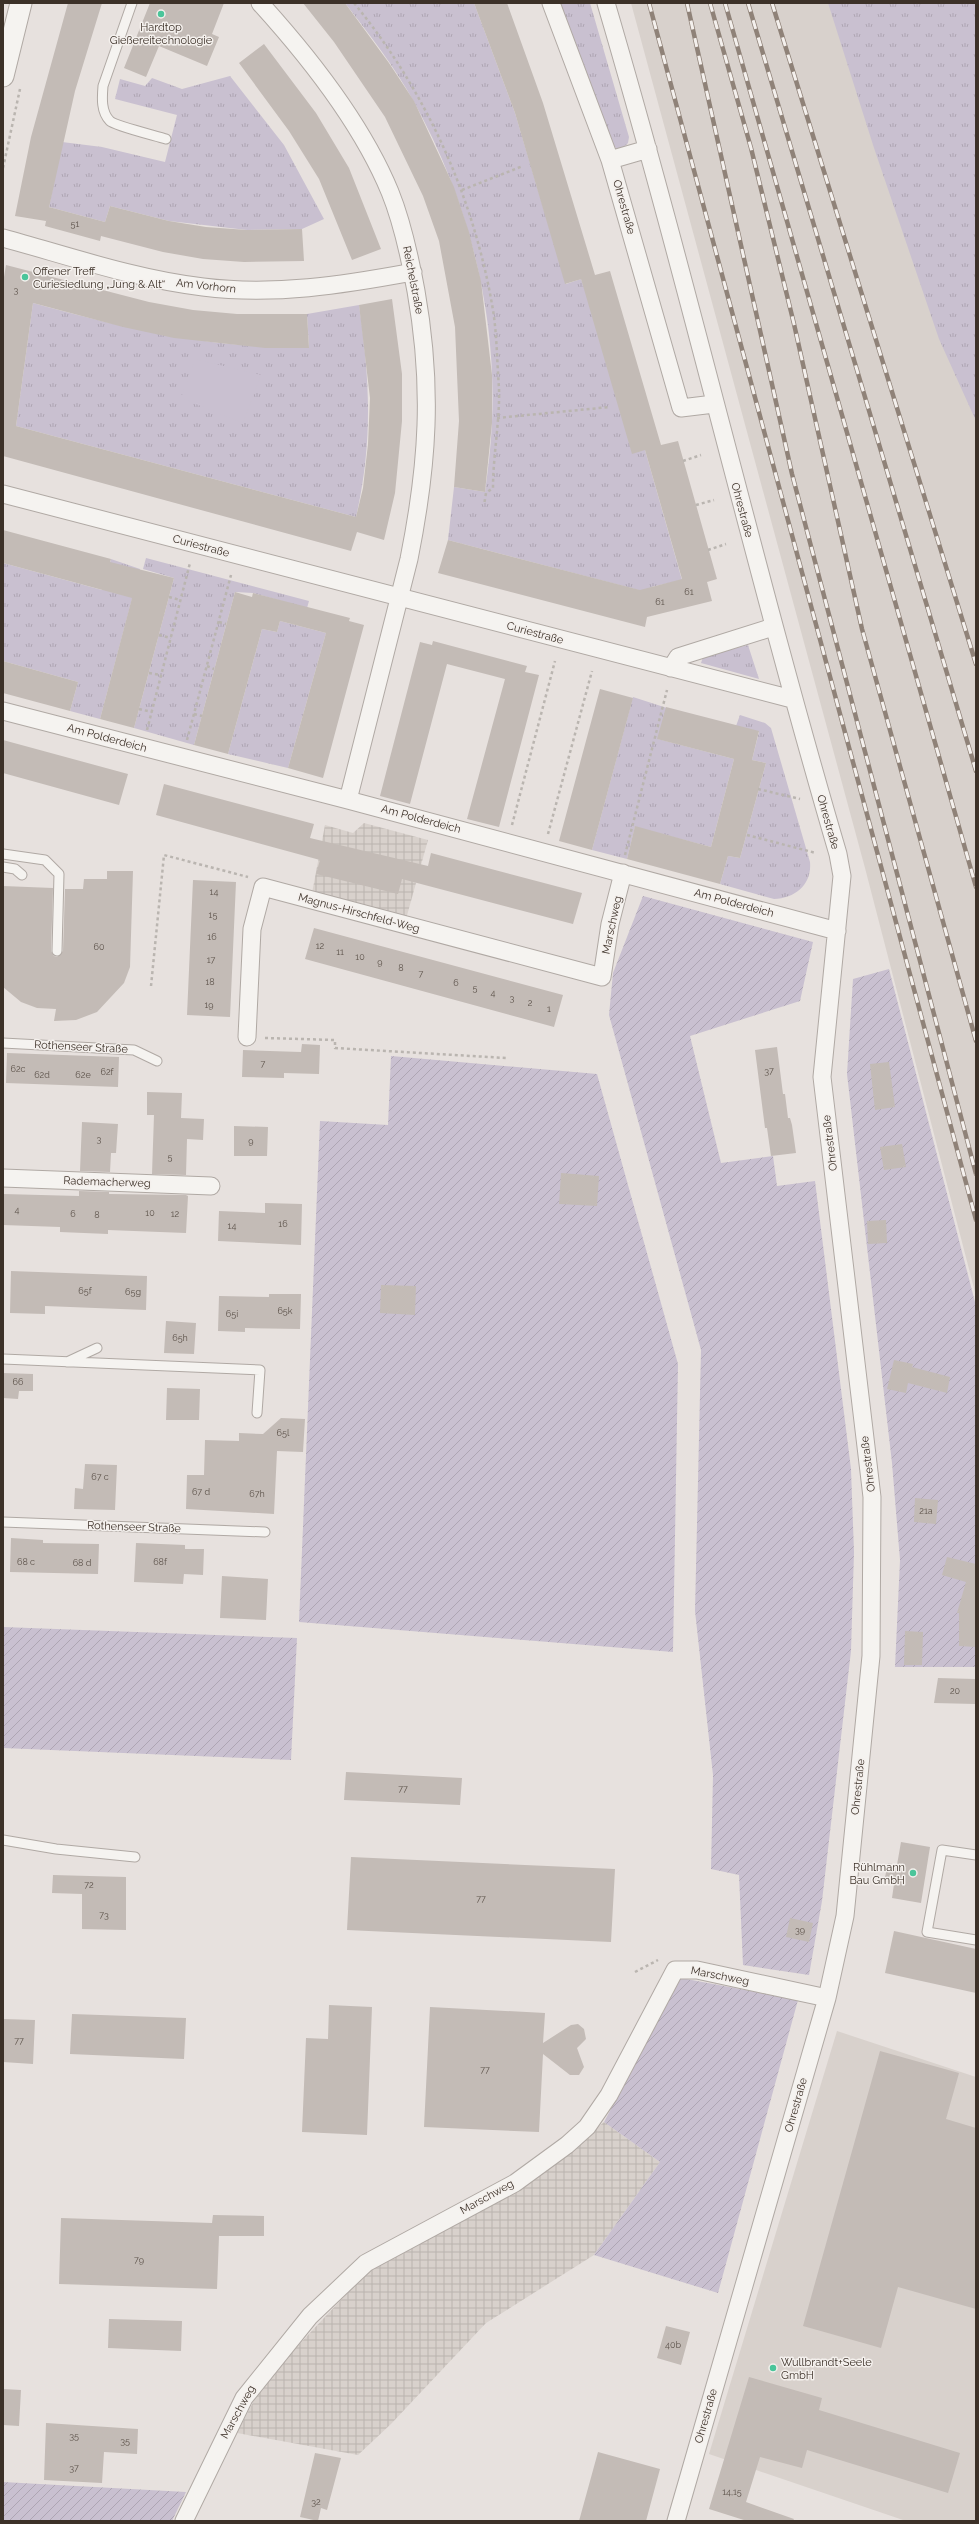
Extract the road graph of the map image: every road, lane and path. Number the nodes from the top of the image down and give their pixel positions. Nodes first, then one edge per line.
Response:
1 (21, 3) edge
2 (132, 3) edge
3 (260, 3) edge
4 (354, 3) edge
5 (551, 3) edge
6 (606, 3) edge
7 (3, 76) edge
8 (166, 139) dead end
9 (648, 149) junction
10 (610, 160) junction
11 (523, 166) dead end
12 (462, 190) junction
13 (3, 238) edge
14 (413, 272) junction
15 (714, 404) junction
16 (610, 407) dead end
17 (497, 418) junction
18 (701, 455) dead end
19 (683, 461) dead end
20 (3, 494) edge
21 (714, 500) dead end
22 (484, 505) dead end
23 (696, 505) dead end
24 (726, 544) dead end
25 (708, 550) dead end
26 (190, 563) dead end
27 (232, 575) dead end
28 (169, 597) dead end
29 (400, 597) junction
30 (180, 600) junction
31 (219, 622) junction
32 (226, 624) dead end
33 (773, 627) junction
34 (159, 635) dead end
35 (171, 638) junction
36 (555, 661) dead end
37 (206, 666) junction
38 (671, 668) junction
39 (214, 669) dead end
40 (592, 671) dead end
41 (149, 673) dead end
42 (161, 675) junction
43 (667, 690) dead end
44 (792, 699) junction
45 (139, 709) dead end
46 (3, 711) edge
47 (152, 712) junction
48 (194, 714) junction
49 (202, 716) dead end
50 (142, 748) junction
51 (182, 758) junction
52 (758, 789) dead end
53 (800, 799) dead end
54 (348, 800) junction
55 (747, 835) dead end
56 (508, 842) junction
57 (543, 852) junction
58 (816, 853) dead end
59 (3, 854) edge
60 (3, 867) edge
61 (622, 873) junction
62 (22, 875) dead end
63 (263, 887) junction
64 (837, 931) junction
65 (57, 952) dead end
66 (602, 977) joint
67 (151, 986) dead end
68 (247, 1037) joint
69 (3, 1043) edge
70 (506, 1058) dead end
71 (157, 1061) dead end
72 (3, 1178) edge
73 (211, 1186) dead end
74 (97, 1348) dead end
75 (3, 1360) edge
76 (65, 1362) junction
77 (257, 1413) dead end
78 (3, 1522) edge
79 (265, 1532) dead end
80 (3, 1840) edge
81 (976, 1855) edge
82 (135, 1857) dead end
83 (976, 1940) edge
84 (662, 1958) dead end
85 (635, 1972) dead end
86 (827, 1998) junction
87 (184, 2521) edge
88 (676, 2521) edge

1 - 7 street
2 - 8 lane
3 - 14 street, Reichelstraße
4 - 12 path
5 - 10 street, Ohrestraße
6 - 9 street, Ohrestraße
9 - 10 street
9 - 15 street, Ohrestraße
10 - 15 street, Ohrestraße
11 - 12 path
12 - 17 path
13 - 14 street, Am Vorhorn
14 - 29 street, Reichelstraße
15 - 33 street, Ohrestraße
16 - 17 path
17 - 22 path
18 - 19 path
20 - 29 street, Curiestraße
21 - 23 path
24 - 25 path
26 - 30 path
27 - 31 path
28 - 30 path
29 - 38 street, Curiestraße
29 - 54 street
30 - 35 path
31 - 32 path
31 - 37 path
33 - 38 street
33 - 44 street, Ohrestraße
34 - 35 path
35 - 42 path
36 - 56 path
37 - 39 path
37 - 48 path
38 - 44 street, Curiestraße
40 - 57 path
41 - 42 path
42 - 47 path
43 - 61 path
44 - 64 street, Ohrestraße
45 - 47 path
46 - 50 street, Am Polderdeich
47 - 50 path
48 - 49 path
48 - 51 path
50 - 51 street, Am Polderdeich
51 - 54 street, Am Polderdeich
52 - 53 path
54 - 56 street, Am Polderdeich
55 - 58 path
56 - 57 street, Am Polderdeich
57 - 61 street, Am Polderdeich
59 - 65 lane
60 - 62 lane
61 - 64 street, Am Polderdeich
61 - 66 street, Marschweg
63 - 66 street, Magnus-Hirschfeld-Weg
63 - 67 path
63 - 68 street
64 - 86 street, Ohrestraße
68 - 70 path
69 - 71 lane, Rothenseer Straße
72 - 73 street, Rademacherweg
74 - 76 lane
75 - 76 lane
76 - 77 lane
78 - 79 lane, Rothenseer Straße
80 - 82 lane
81 - 83 lane
84 - 85 path
86 - 87 street, Marschweg
86 - 88 street, Ohrestraße

